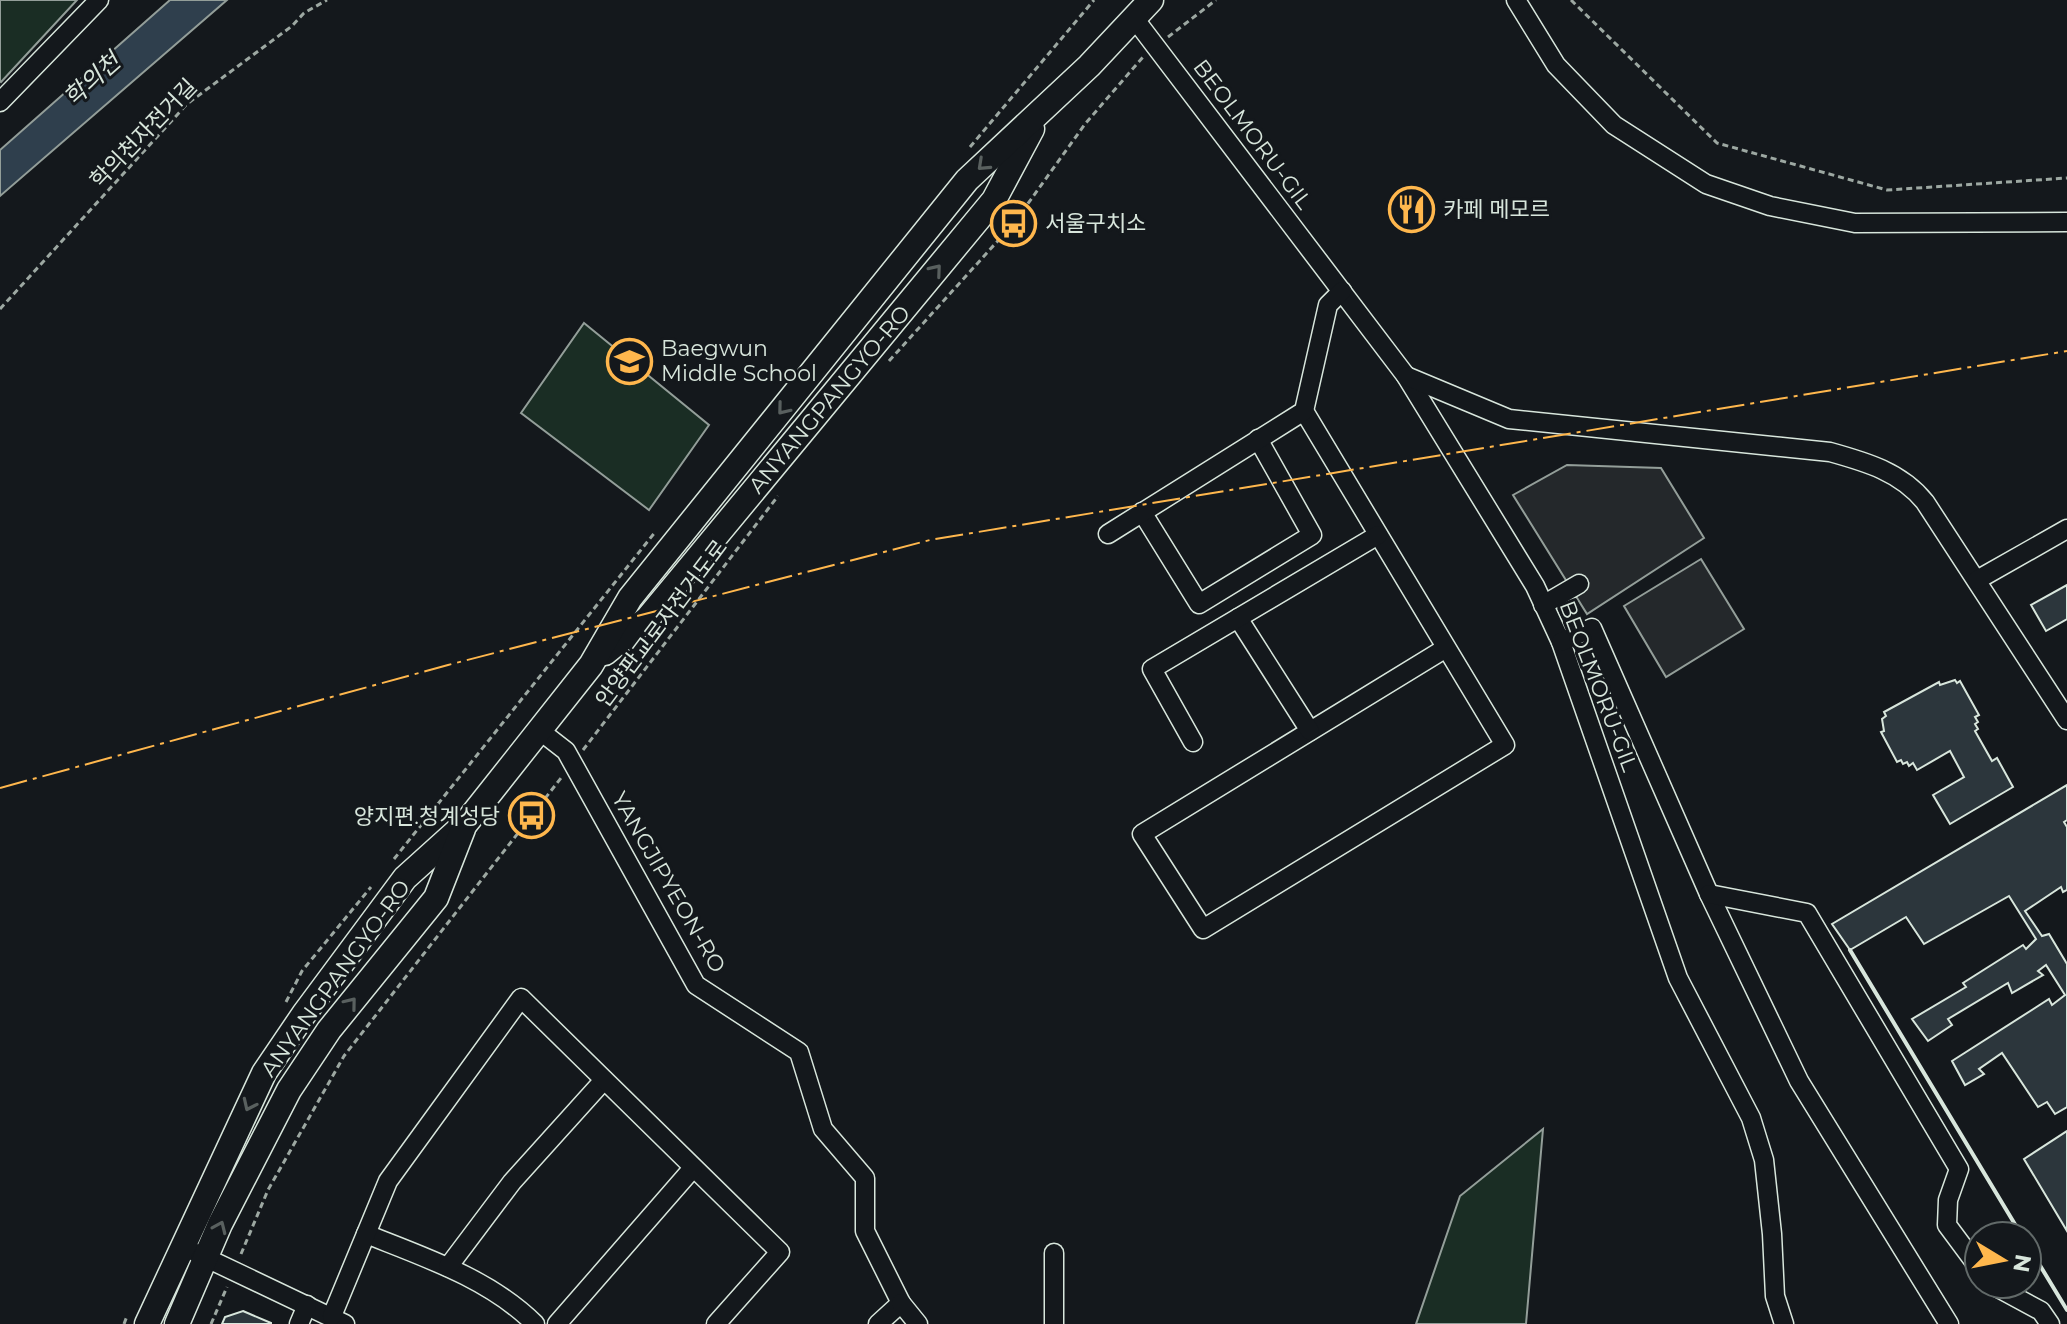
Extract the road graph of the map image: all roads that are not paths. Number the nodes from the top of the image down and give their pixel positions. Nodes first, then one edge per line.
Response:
1 (99, 0) edge
2 (1151, 0) edge
3 (1516, 0) edge
4 (1134, 18) junction
5 (0, 102) edge
6 (1040, 113) junction
7 (2067, 222) edge
8 (1342, 291) junction
9 (1406, 376) junction
10 (1304, 411) junction
11 (1258, 439) junction
12 (1142, 512) junction
13 (2067, 529) edge
14 (1108, 534) dead end
15 (1378, 535) junction
16 (1977, 580) junction
17 (1579, 584) dead end
18 (1543, 605) junction
19 (1238, 618) junction
20 (1561, 642) junction
21 (1446, 648) junction
22 (591, 665) junction
23 (2067, 720) edge
24 (539, 730) junction
25 (1310, 731) junction
26 (1193, 742) dead end
27 (466, 823) junction
28 (1709, 894) junction
29 (604, 1080) junction
30 (693, 1168) junction
31 (366, 1234) junction
32 (1963, 1246) edge
33 (182, 1247) junction
34 (1054, 1253) dead end
35 (207, 1259) junction
36 (448, 1267) junction
37 (2021, 1300) edge
38 (901, 1303) junction
39 (307, 1305) junction
40 (339, 1320) edge
41 (147, 1324) edge
42 (177, 1324) edge
43 (299, 1324) edge
44 (535, 1324) edge
45 (557, 1324) edge
46 (716, 1324) edge
47 (878, 1324) edge
48 (918, 1324) edge
49 (1054, 1324) edge
50 (1784, 1324) edge
51 (1949, 1324) edge
52 (2050, 1324) edge

1 - 5 street
2 - 4 main road, ANYANGPANGYO-RO
3 - 7 street
4 - 6 main road, ANYANGPANGYO-RO
4 - 8 street, BEOLMORU-GIL
6 -> 22 main road, ANYANGPANGYO-RO
22 -> 6 main road, ANYANGPANGYO-RO
8 - 9 street, BEOLMORU-GIL
8 - 10 street
9 - 16 street
9 - 18 street, BEOLMORU-GIL
10 - 11 street
10 - 15 street
11 - 12 street
11 - 12 street
12 - 14 street
13 - 16 street
15 - 19 street
15 - 21 street
16 - 23 street
17 - 18 street
18 - 20 street, BEOLMORU-GIL
19 - 25 street
19 - 26 street
20 - 28 street
20 - 50 street, BEOLMORU-GIL
21 - 25 street
21 - 25 street
22 - 24 main road, ANYANGPANGYO-RO
24 - 27 main road, ANYANGPANGYO-RO
24 - 38 street, YANGJIPYEON-RO
27 -> 33 main road, ANYANGPANGYO-RO
35 -> 27 main road, ANYANGPANGYO-RO
28 - 32 street
28 - 51 street
29 - 30 street
29 - 31 street
29 - 36 street
30 - 45 street
30 - 46 street
31 - 36 street
31 - 40 street
33 - 35 street
33 - 41 main road, ANYANGPANGYO-RO
34 - 49 street
35 - 39 street
35 - 42 main road, ANYANGPANGYO-RO
36 - 44 street
37 - 52 street
38 - 47 street
38 - 48 street, YANGJIPYEON-RO
39 - 40 street
39 - 43 street

